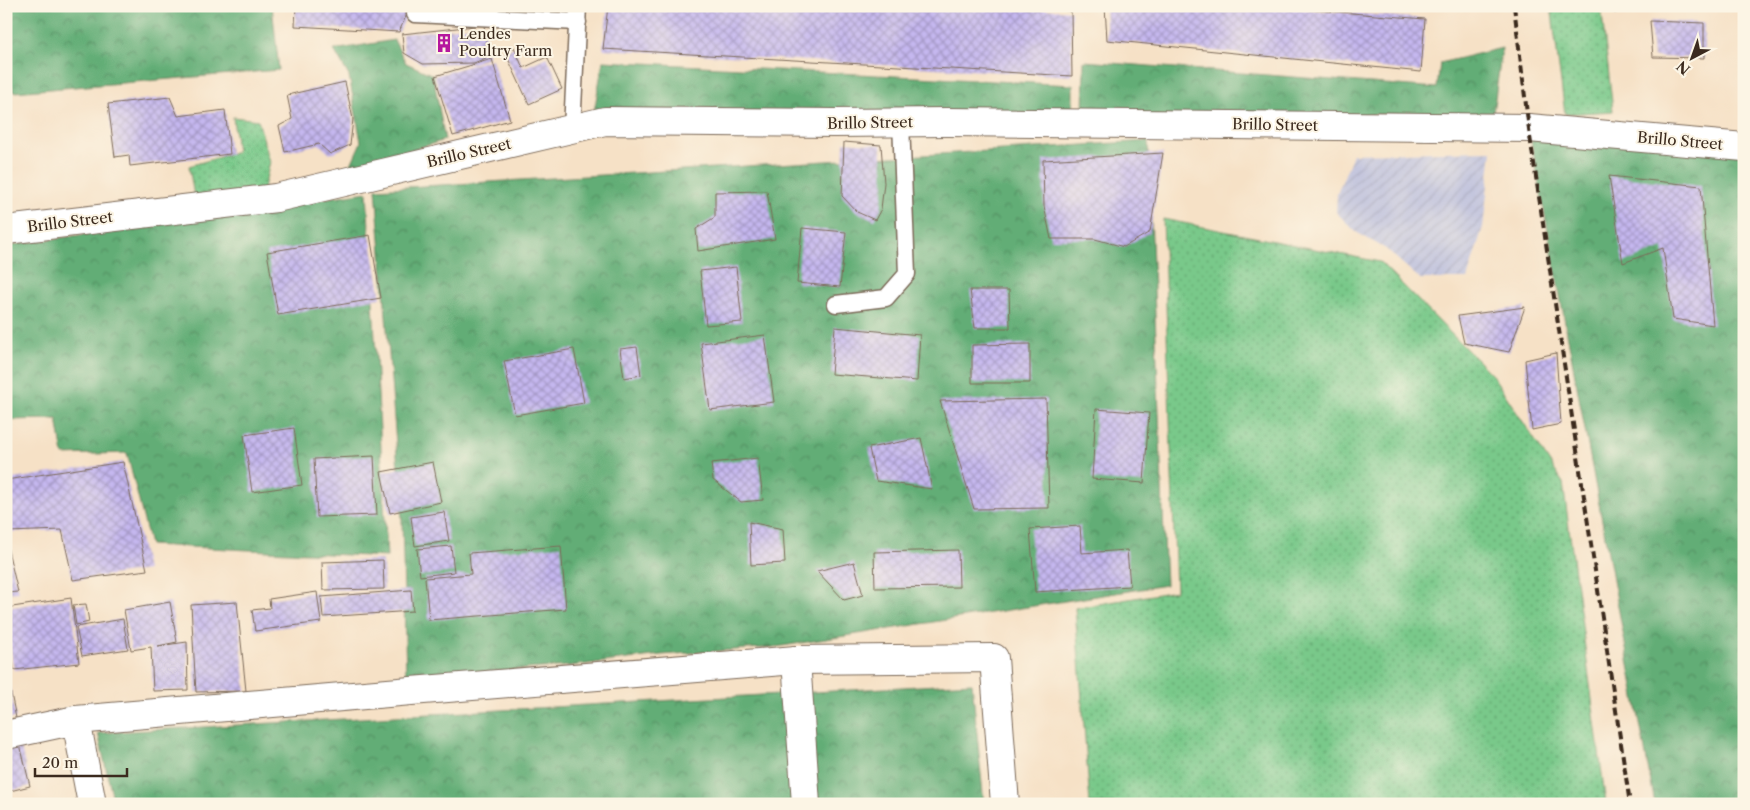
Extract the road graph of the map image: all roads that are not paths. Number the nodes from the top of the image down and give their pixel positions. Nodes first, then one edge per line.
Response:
1 (415, 14) dead end
2 (578, 14) edge
3 (901, 122) junction
4 (572, 129) junction
5 (1744, 146) edge
6 (6, 230) edge
7 (836, 304) dead end
8 (796, 660) junction
9 (76, 720) junction
10 (6, 736) edge
11 (92, 804) edge
12 (806, 804) edge
13 (1005, 804) edge

1 - 2 lane
2 - 4 lane
3 - 4 street, Brillo Street
3 - 5 street, Brillo Street
3 - 7 lane
4 - 6 street, Brillo Street
8 - 9 street
8 - 12 street
8 - 13 street
9 - 10 street
9 - 11 street

